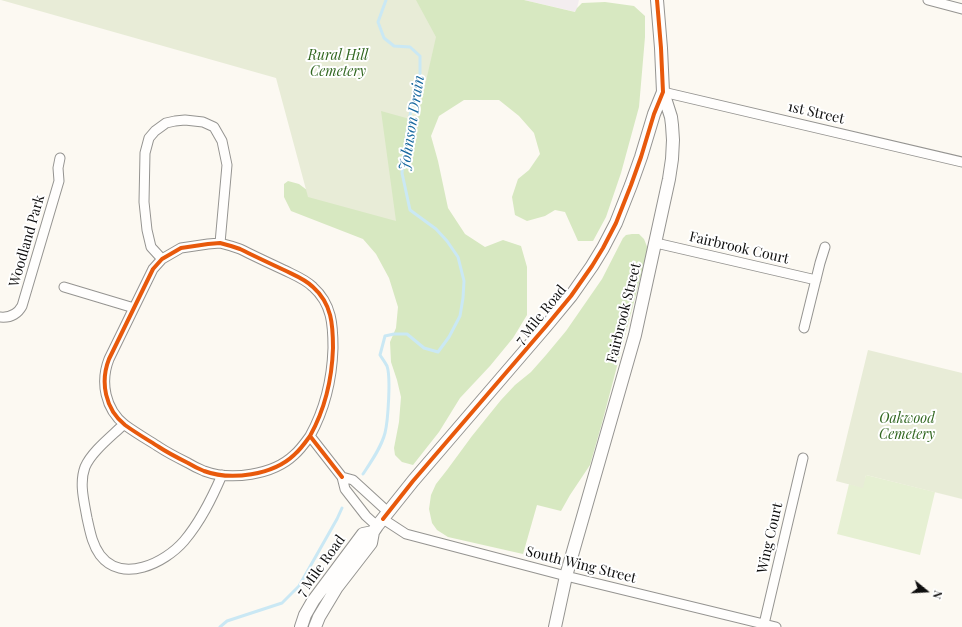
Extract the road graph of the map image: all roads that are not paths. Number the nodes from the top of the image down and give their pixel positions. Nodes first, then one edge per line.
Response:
1 (657, 0) edge
2 (928, 0) edge
3 (962, 9) edge
4 (663, 92) junction
5 (60, 158) dead end
6 (962, 162) edge
7 (220, 243) junction
8 (656, 243) junction
9 (825, 247) dead end
10 (162, 258) junction
11 (816, 280) junction
12 (64, 287) dead end
13 (134, 308) junction
14 (0, 317) edge
15 (804, 328) dead end
16 (124, 424) junction
17 (310, 436) junction
18 (803, 458) dead end
19 (222, 475) junction
20 (342, 477) junction
21 (380, 522) junction
22 (566, 576) junction
23 (764, 624) junction
24 (301, 627) edge
25 (315, 627) edge
26 (555, 627) edge
27 (776, 627) edge

1 - 4 street, Fairbrook Street
2 - 3 street
4 - 6 street, 1st Street
4 - 8 street, Fairbrook Street
4 - 21 street, 7 Mile Road
5 - 14 street, Woodland Park
7 - 10 street
7 - 10 street
7 - 17 street
8 - 11 street, Fairbrook Court
8 - 22 street, Fairbrook Street
9 - 11 street
10 - 13 street
11 - 15 street
12 - 13 street
13 - 16 street
16 - 19 street
16 - 19 street
17 - 19 street
17 - 20 street
18 - 23 street, Wing Court
20 - 21 street
20 - 21 street
21 - 22 street, South Wing Street
21 - 24 street, 7 Mile Road
21 - 25 street, 7 Mile Road
22 - 23 street, South Wing Street
22 - 26 street, Fairbrook Street
23 - 27 street, South Wing Street

